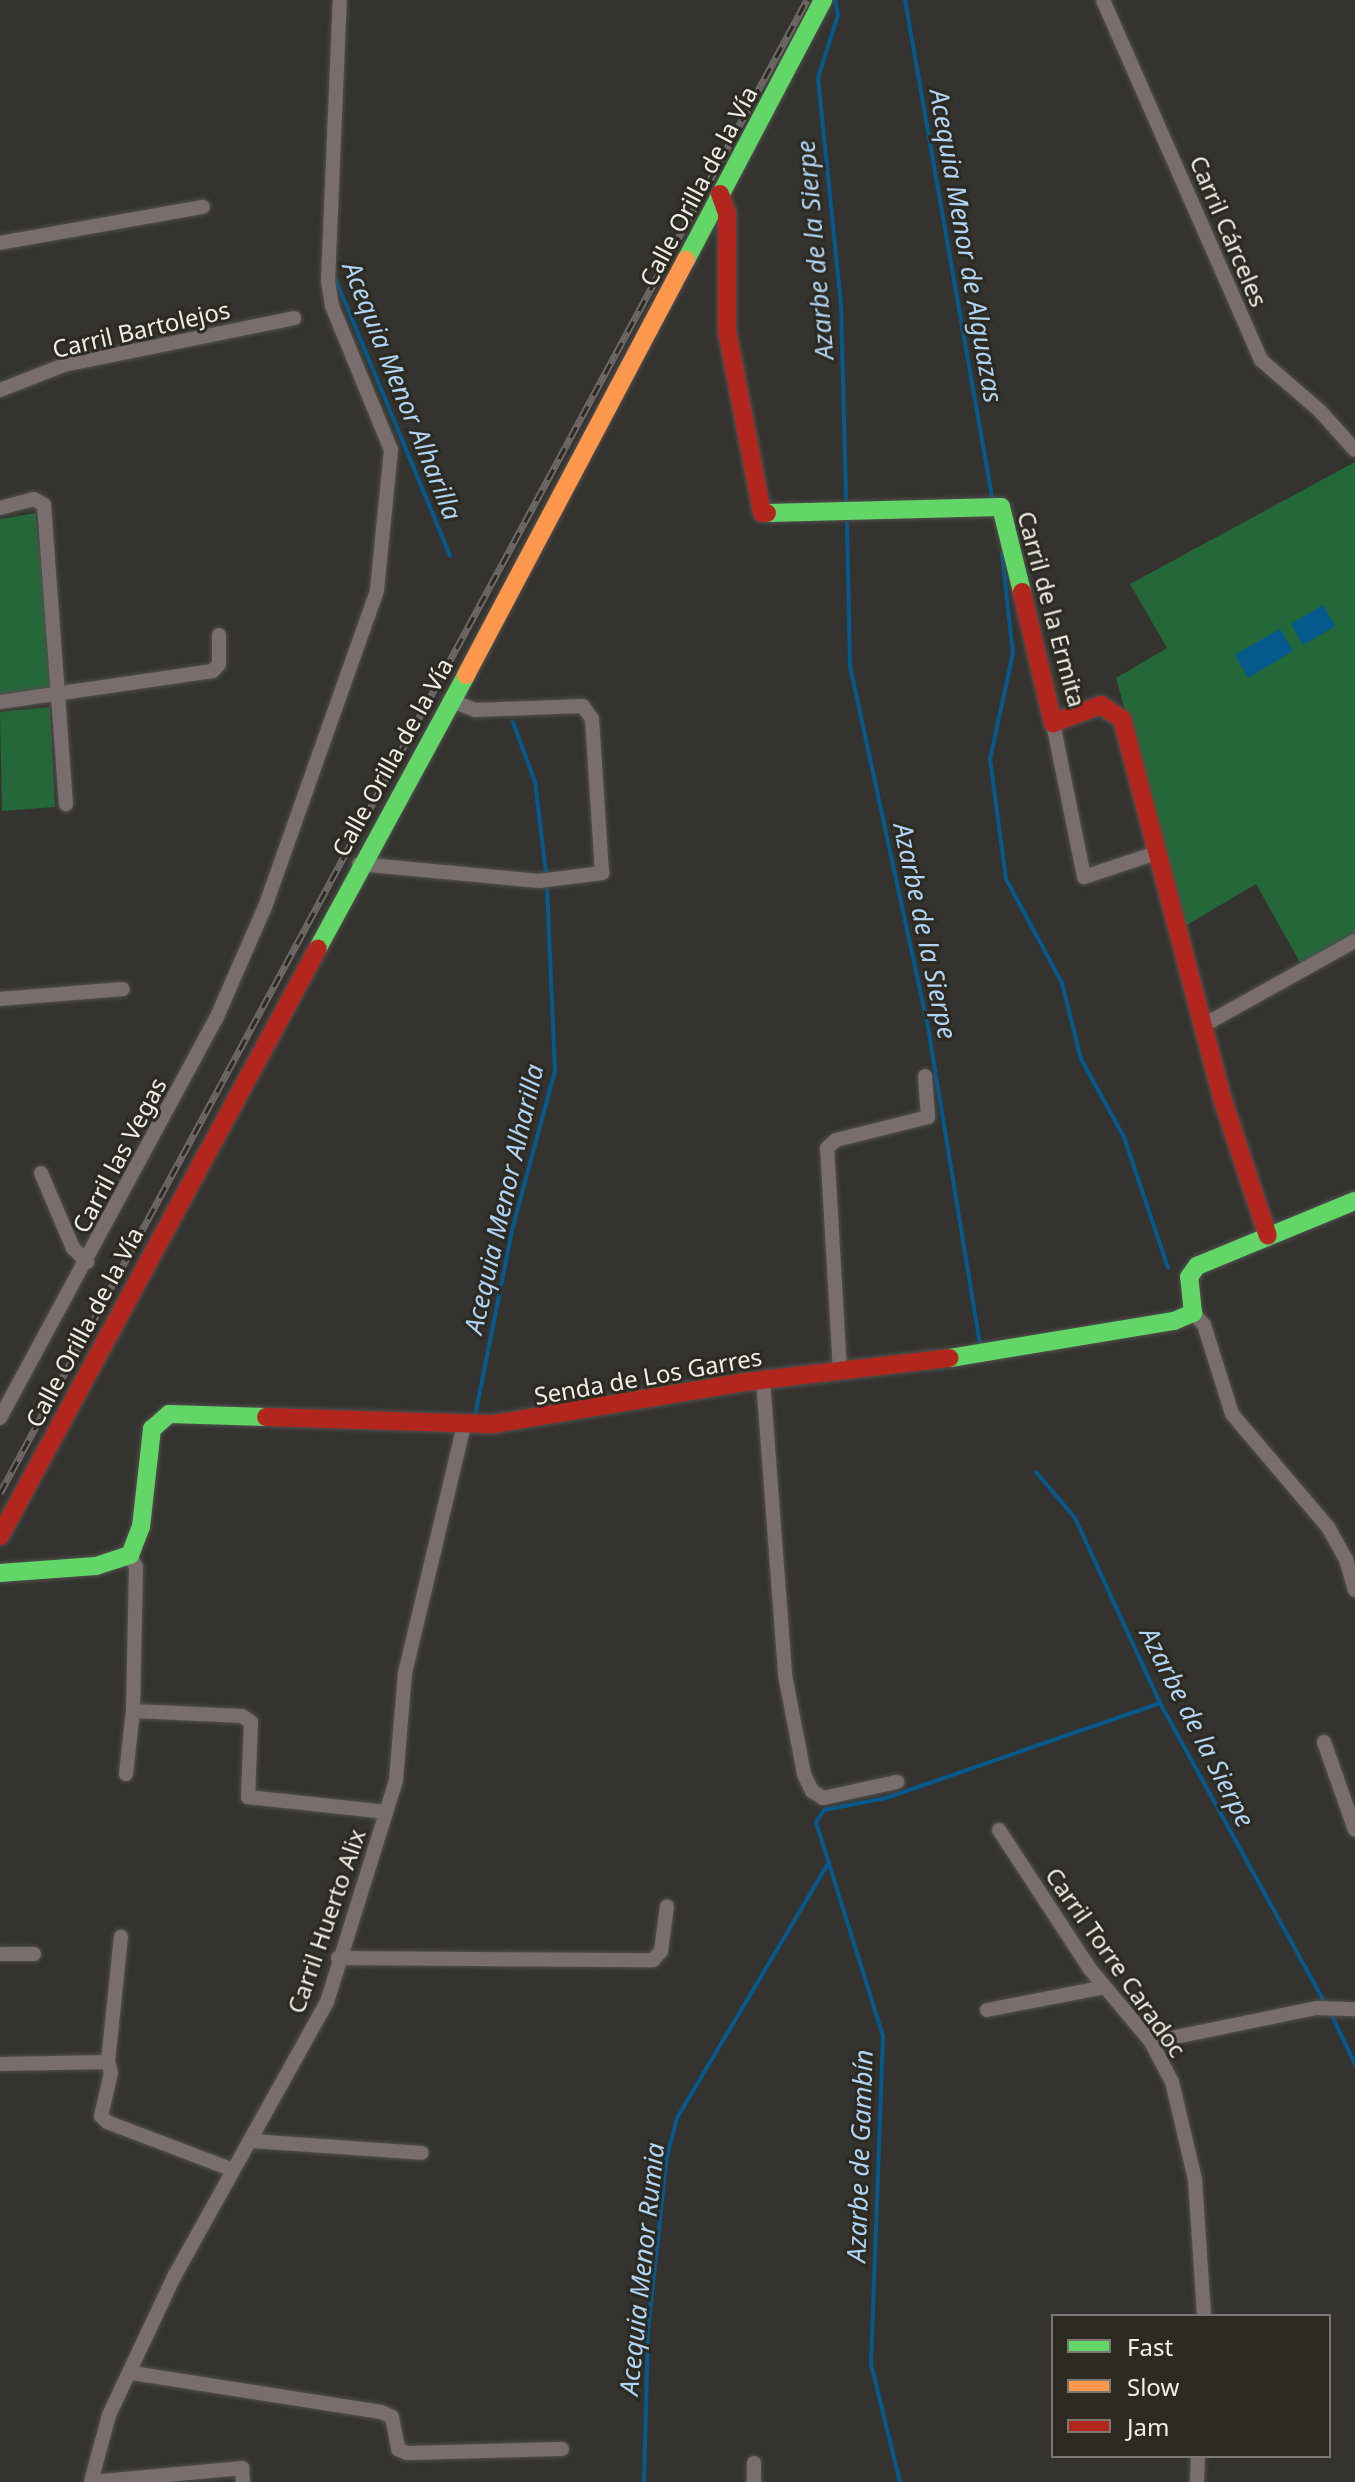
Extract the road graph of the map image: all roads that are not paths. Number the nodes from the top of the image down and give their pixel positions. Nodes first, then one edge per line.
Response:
1 (340, 0) edge
2 (823, 0) edge
3 (1103, 0) edge
4 (720, 194) junction
5 (203, 207) dead end
6 (0, 243) edge
7 (294, 318) dead end
8 (0, 390) edge
9 (1355, 450) edge
10 (0, 508) edge
11 (219, 635) dead end
12 (61, 696) junction
13 (450, 700) junction
14 (0, 702) edge
15 (1053, 723) junction
16 (66, 804) dead end
17 (1159, 852) junction
18 (359, 864) junction
19 (1355, 941) edge
20 (123, 989) dead end
21 (0, 999) edge
22 (1204, 1025) junction
23 (925, 1076) dead end
24 (41, 1173) dead end
25 (1355, 1201) edge
26 (1268, 1236) junction
27 (87, 1262) junction
28 (1193, 1313) junction
29 (840, 1371) junction
30 (763, 1380) junction
31 (0, 1418) edge
32 (464, 1425) junction
33 (0, 1536) edge
34 (130, 1555) junction
35 (0, 1573) edge
36 (1355, 1590) edge
37 (133, 1711) junction
38 (1324, 1742) dead end
39 (126, 1774) dead end
40 (897, 1782) dead end
41 (386, 1812) junction
42 (999, 1830) dead end
43 (1355, 1830) edge
44 (667, 1906) dead end
45 (121, 1937) dead end
46 (0, 1954) edge
47 (34, 1954) dead end
48 (338, 1958) junction
49 (1105, 1987) junction
50 (1355, 2009) edge
51 (987, 2010) dead end
52 (1151, 2042) junction
53 (108, 2062) junction
54 (0, 2064) edge
55 (252, 2141) junction
56 (422, 2153) dead end
57 (231, 2169) junction
58 (1204, 2314) edge
59 (132, 2373) junction
60 (562, 2449) dead end
61 (1198, 2458) edge
62 (754, 2463) dead end
63 (92, 2482) edge
64 (243, 2482) edge
65 (754, 2482) edge
66 (1197, 2482) edge

1 - 27 street, Carril las Vegas
2 - 4 street, Calle Orilla de la Vía
3 - 9 street, Carril Cárceles
4 - 13 street, Calle Orilla de la Vía
4 - 15 street, Carril de la Ermita
5 - 6 street
7 - 8 street, Carril Bartolejos
10 - 12 street
11 - 12 street
12 - 14 street
12 - 16 street
13 - 18 street, Calle Orilla de la Vía
13 - 18 street
15 - 17 street, Carril de la Ermita
15 - 17 street
17 - 22 street, Carril de la Ermita
18 - 33 street, Calle Orilla de la Vía
19 - 22 street
20 - 21 street
22 - 26 street, Carril de la Ermita
23 - 29 street
24 - 27 street
25 - 26 street
26 - 28 street
27 - 31 street, Carril las Vegas
28 - 29 street, Senda de Los Garres
28 - 36 street
29 - 30 street, Senda de Los Garres
30 - 32 street, Senda de Los Garres
30 - 40 street
32 - 34 street, Senda de Los Garres
32 - 41 street, Carril Huerto Alix
34 - 35 street
34 - 37 street
37 - 39 street
37 - 41 street
38 - 43 street
41 - 48 street, Carril Huerto Alix
42 - 49 street, Carril Torre Caradoc
44 - 48 street
45 - 53 street
46 - 47 street
48 - 55 street, Carril Huerto Alix
49 - 51 street
49 - 52 street, Carril Torre Caradoc
50 - 52 street
52 - 58 street, Carril Torre Caradoc
53 - 54 street
53 - 57 street
55 - 56 street
55 - 57 street, Carril Huerto Alix
57 - 59 street, Carril Huerto Alix
59 - 60 street
59 - 63 street, Carril Huerto Alix
61 - 66 street
62 - 65 street
63 - 64 street

